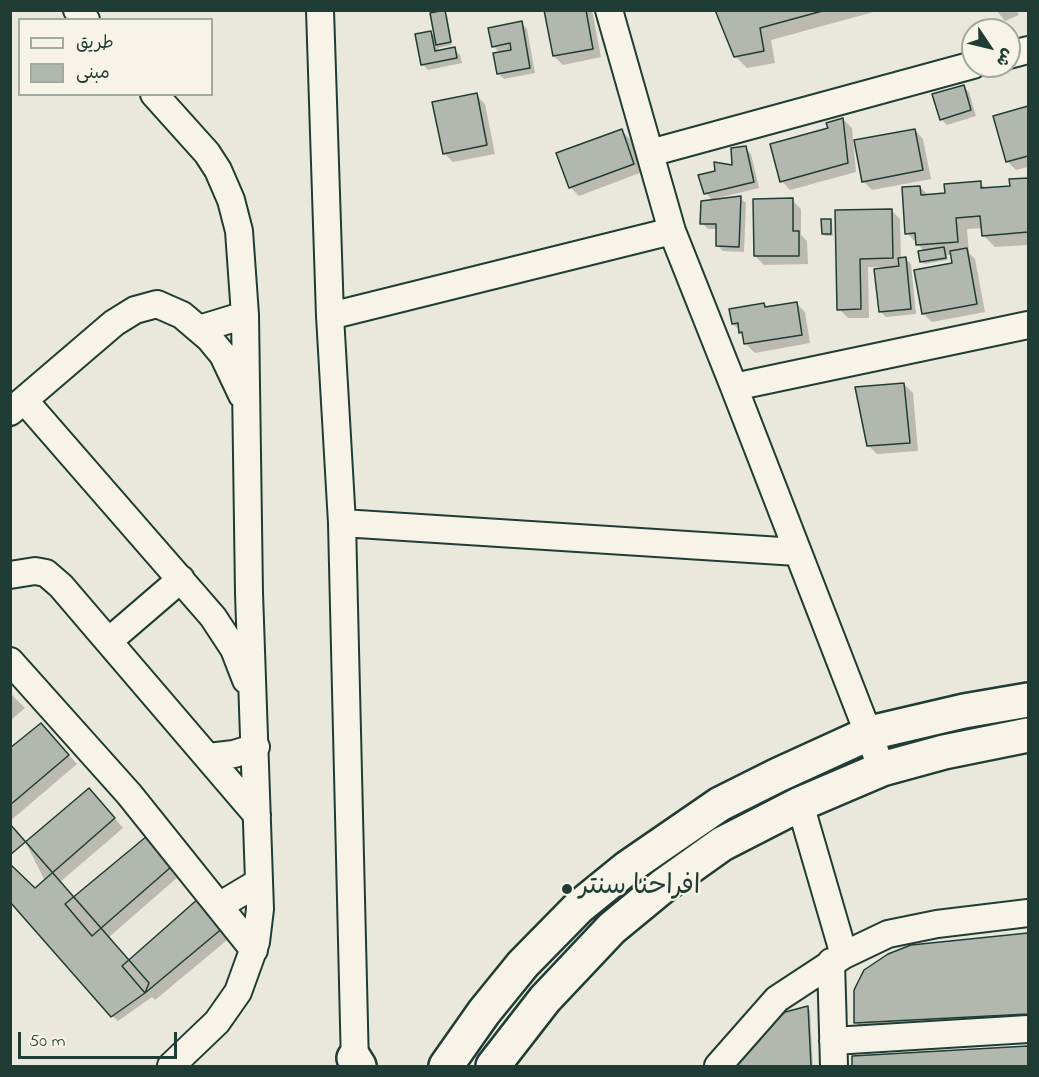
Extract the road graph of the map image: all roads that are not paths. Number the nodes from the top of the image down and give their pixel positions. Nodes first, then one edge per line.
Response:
1 (320, 10) edge
2 (609, 10) edge
3 (961, 68) edge
4 (156, 96) edge
5 (650, 153) junction
6 (672, 231) junction
7 (245, 315) junction
8 (330, 316) junction
9 (1029, 325) edge
10 (199, 329) junction
11 (734, 387) junction
12 (17, 406) edge
13 (247, 409) junction
14 (342, 524) junction
15 (797, 552) junction
16 (10, 575) edge
17 (181, 579) junction
18 (249, 593) junction
19 (206, 608) junction
20 (110, 640) junction
21 (10, 660) edge
22 (1029, 700) edge
23 (254, 706) junction
24 (870, 734) junction
25 (1029, 735) edge
26 (256, 747) junction
27 (208, 757) junction
28 (882, 769) junction
29 (800, 804) junction
30 (257, 815) junction
31 (259, 882) junction
32 (219, 906) junction
33 (1029, 913) edge
34 (254, 950) junction
35 (838, 958) junction
36 (1029, 1029) edge
37 (833, 1041) junction
38 (356, 1064) edge
39 (171, 1066) edge
40 (446, 1066) edge
41 (493, 1066) edge
42 (718, 1066) edge
43 (834, 1066) edge

1 - 8 street
2 - 5 street
3 - 5 street
4 - 7 street
5 - 6 street
6 - 8 street
6 - 11 street
7 - 10 street
7 - 13 street
8 - 14 street
9 - 11 street
10 - 12 street
10 - 13 street
11 - 15 street
12 - 17 street
13 - 18 street
14 - 15 street
14 - 38 street
15 - 24 street
16 - 20 street
17 - 19 street
17 - 20 street
18 - 19 street
18 - 23 street
19 - 23 street
20 - 27 street
21 - 32 street
22 - 24 main road
23 - 26 street
24 - 28 street
24 - 40 main road
25 - 28 main road
26 - 27 street
26 - 30 street
27 - 30 street
28 - 29 main road
29 - 35 street
29 - 41 main road
30 - 31 street
31 - 32 street
31 - 34 street
32 - 34 street
33 - 35 street
34 - 39 street
35 - 37 street
35 - 42 street
36 - 37 street
37 - 43 street

